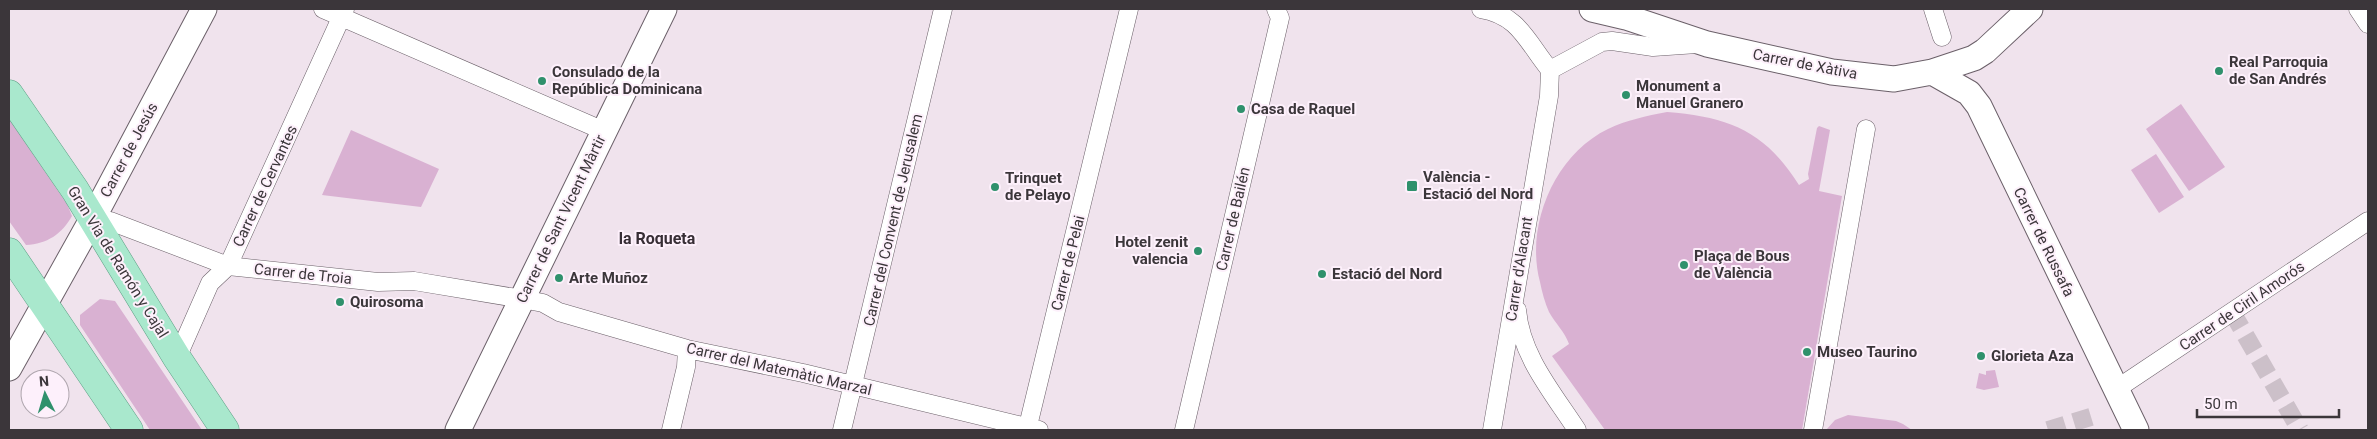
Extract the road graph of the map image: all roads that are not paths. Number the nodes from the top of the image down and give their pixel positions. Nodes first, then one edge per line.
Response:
1 (204, 9) edge
2 (323, 9) edge
3 (664, 9) edge
4 (943, 9) edge
5 (1129, 9) edge
6 (1276, 9) edge
7 (1480, 9) edge
8 (1592, 9) edge
9 (1933, 9) edge
10 (2030, 9) edge
11 (2358, 9) edge
12 (343, 13) edge
13 (2368, 24) edge
14 (1942, 37) dead end
15 (1708, 44) junction
16 (1550, 70) junction
17 (1932, 72) junction
18 (9, 94) edge
19 (604, 130) junction
20 (1866, 130) dead end
21 (91, 220) junction
22 (2368, 221) edge
23 (9, 252) edge
24 (228, 266) junction
25 (1516, 280) junction
26 (522, 298) junction
27 (44, 305) junction
28 (687, 349) junction
29 (178, 358) junction
30 (9, 368) edge
31 (853, 386) junction
32 (2115, 390) junction
33 (1031, 429) edge
34 (129, 430) edge
35 (226, 430) edge
36 (458, 430) edge
37 (671, 430) edge
38 (842, 430) edge
39 (1184, 430) edge
40 (1492, 430) edge
41 (1577, 430) edge
42 (1813, 430) edge
43 (2136, 430) edge

1 - 21 street, Carrer de Jesús
2 - 12 street
3 - 19 street, Carrer de Sant Vicent Màrtir
4 - 31 street, Carrer del Convent de Jerusalem
5 - 33 street, Carrer de Pelai
6 - 39 street, Carrer de Bailén
7 - 16 street
8 - 15 street, Carrer de Xàtiva
9 - 14 street
10 - 17 street, Carrer de Xàtiva
11 - 13 street
12 - 19 street
12 - 24 street, Carrer de Cervantes
15 - 16 street, Carrer de Xàtiva
15 - 17 street, Carrer de Xàtiva
16 - 25 street, Carrer d'Alacant
17 - 32 street, Carrer de Russafa
18 - 21 main road, Gran Via de Ramón y Cajal
19 - 26 street, Carrer de Sant Vicent Màrtir
20 - 42 street
21 - 24 street, Carrer de Troia
21 - 27 street, Carrer de Jesús
21 - 29 main road, Gran Via de Ramón y Cajal
22 - 32 street, Carrer de Ciril Amorós
23 - 27 main road
24 - 26 street, Carrer de Troia
24 - 29 street, Carrer de Cervantes
25 - 40 street, Carrer d'Alacant
25 - 41 street
26 - 28 street, Carrer del Matemàtic Marzal
26 - 36 street, Carrer de Sant Vicent Màrtir
27 - 30 street, Carrer de Jesús
27 - 34 main road
28 - 31 street, Carrer del Matemàtic Marzal
28 - 37 street
29 - 35 main road, Gran Via de Ramón y Cajal
31 - 33 street, Carrer del Matemàtic Marzal
31 - 38 street, Carrer del Convent de Jerusalem
32 - 43 street, Carrer de Russafa

